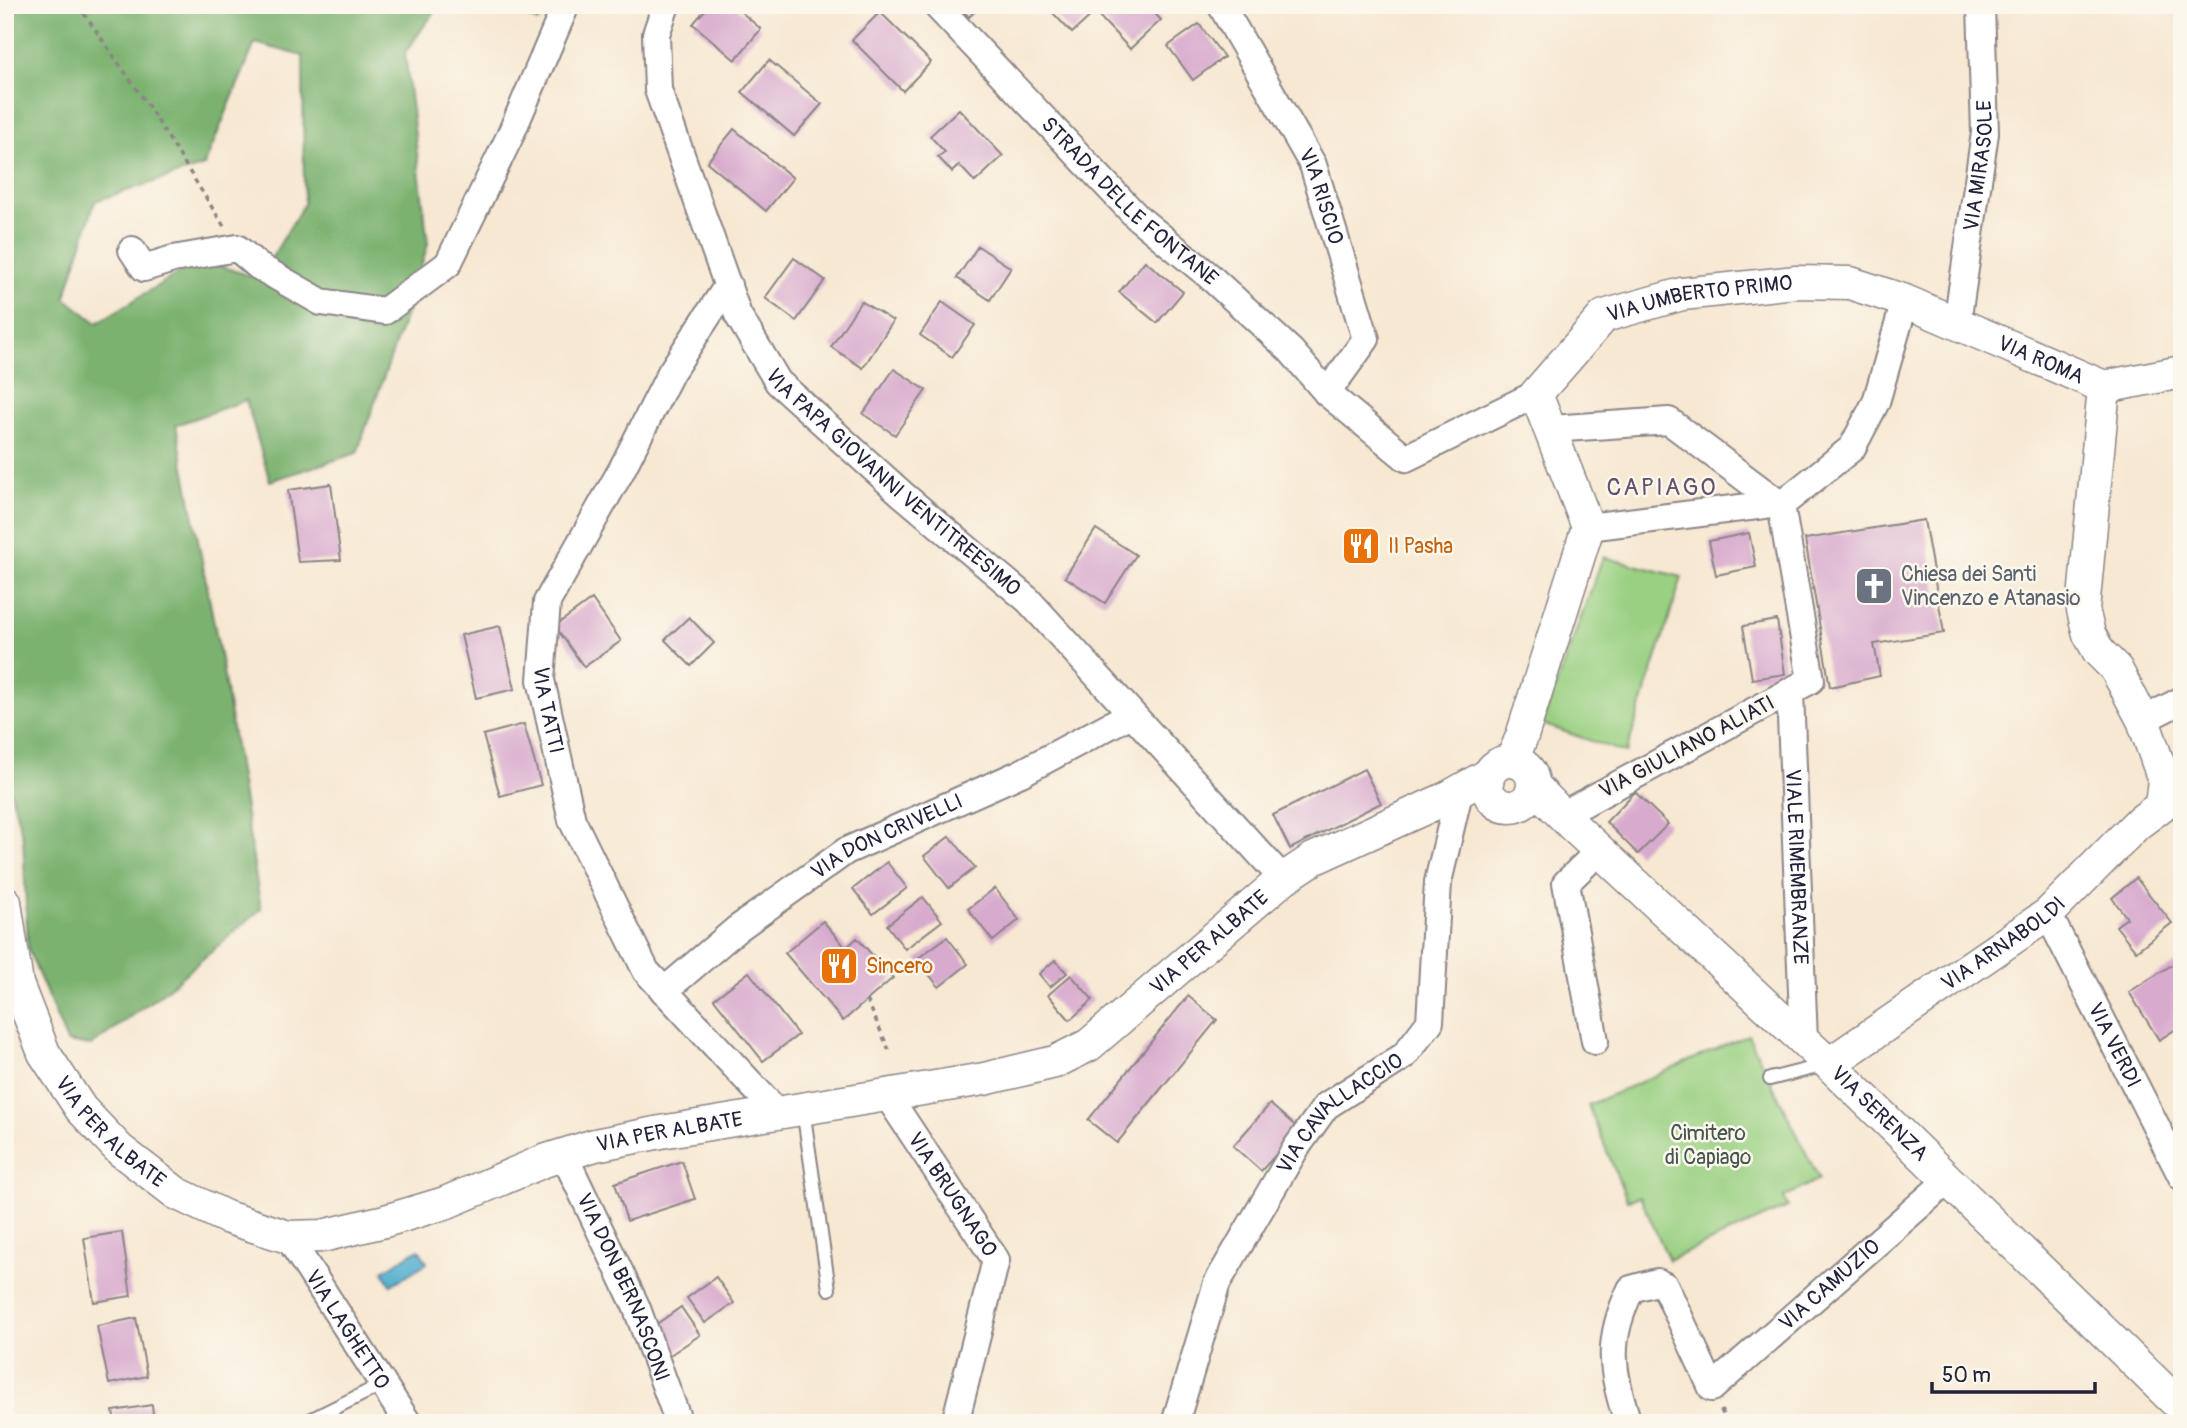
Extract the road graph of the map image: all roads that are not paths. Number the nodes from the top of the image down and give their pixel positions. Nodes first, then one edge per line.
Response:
1 (566, 5) edge
2 (667, 5) edge
3 (936, 5) edge
4 (1221, 5) edge
5 (1981, 5) edge
6 (132, 250) dead end
7 (728, 285) junction
8 (1905, 301) junction
9 (1957, 323) junction
10 (2182, 372) edge
11 (2104, 387) junction
12 (1326, 393) junction
13 (1536, 394) junction
14 (1550, 429) junction
15 (1781, 505) junction
16 (1588, 527) junction
17 (1800, 686) junction
18 (2182, 699) edge
19 (1131, 714) junction
20 (2143, 720) junction
21 (1497, 778) junction
22 (1528, 796) junction
23 (1453, 798) junction
24 (2171, 802) edge
25 (1567, 820) junction
26 (1600, 850) junction
27 (1283, 879) junction
28 (5, 902) edge
29 (2048, 914) junction
30 (664, 991) junction
31 (1595, 1041) dead end
32 (1804, 1041) junction
33 (1829, 1064) junction
34 (1770, 1079) dead end
35 (887, 1095) junction
36 (791, 1111) junction
37 (564, 1155) junction
38 (2182, 1177) edge
39 (1947, 1181) junction
40 (288, 1237) junction
41 (829, 1289) dead end
42 (383, 1384) junction
43 (2182, 1408) edge
44 (304, 1423) edge
45 (408, 1423) edge
46 (679, 1423) edge
47 (956, 1423) edge
48 (1175, 1423) edge
49 (1628, 1423) edge

1 - 6 street
2 - 7 street, VIA PAPA GIOVANNI VENTITREESIMO
3 - 12 street, STRADA DELLE FONTANE
4 - 12 street, VIA RISCIO
5 - 9 street, VIA MIRASOLE
7 - 19 street, VIA PAPA GIOVANNI VENTITREESIMO
7 - 30 street, VIA TATTI
8 - 9 street, VIA ROMA
8 - 13 street, VIA UMBERTO PRIMO
8 - 15 street
9 - 11 street, VIA ROMA
10 - 11 street, VIA ROMA
11 - 20 street
12 - 13 street, STRADA DELLE FONTANE
13 - 14 street
14 - 15 street
14 - 16 street
15 - 16 street
15 - 17 street, VIALE RIMEMBRANZE
16 - 21 street
17 - 25 street, VIA GIULIANO ALIATI
17 - 32 street, VIALE RIMEMBRANZE
18 - 20 street
19 - 27 street, VIA PAPA GIOVANNI VENTITREESIMO
19 - 30 street, VIA DON CRIVELLI
20 - 24 street
21 - 22 street, VIA SERENZA
21 - 22 street
21 - 23 street, VIA PER ALBATE
22 - 25 street, VIA SERENZA
23 - 27 street, VIA PER ALBATE
23 - 48 street, VIA CAVALLACCIO
24 - 29 street, VIA ARNABOLDI
25 - 26 street, VIA SERENZA
26 - 31 street
26 - 32 street, VIA SERENZA
27 - 35 street, VIA PER ALBATE
28 - 40 street, VIA PER ALBATE
29 - 33 street, VIA ARNABOLDI
29 - 38 street, VIA VERDI
30 - 36 street, VIA TATTI
32 - 33 street, VIA SERENZA
33 - 34 lane
33 - 39 street, VIA SERENZA
35 - 36 street, VIA PER ALBATE
35 - 47 street, VIA BRUGNAGO
36 - 37 street, VIA PER ALBATE
36 - 41 lane
37 - 40 street, VIA PER ALBATE
37 - 46 street, VIA DON BERNASCONI
39 - 43 street, VIA SERENZA
39 - 49 street, VIA CAMUZIO
40 - 42 street, VIA LAGHETTO
42 - 44 lane
42 - 45 street, VIA LAGHETTO

